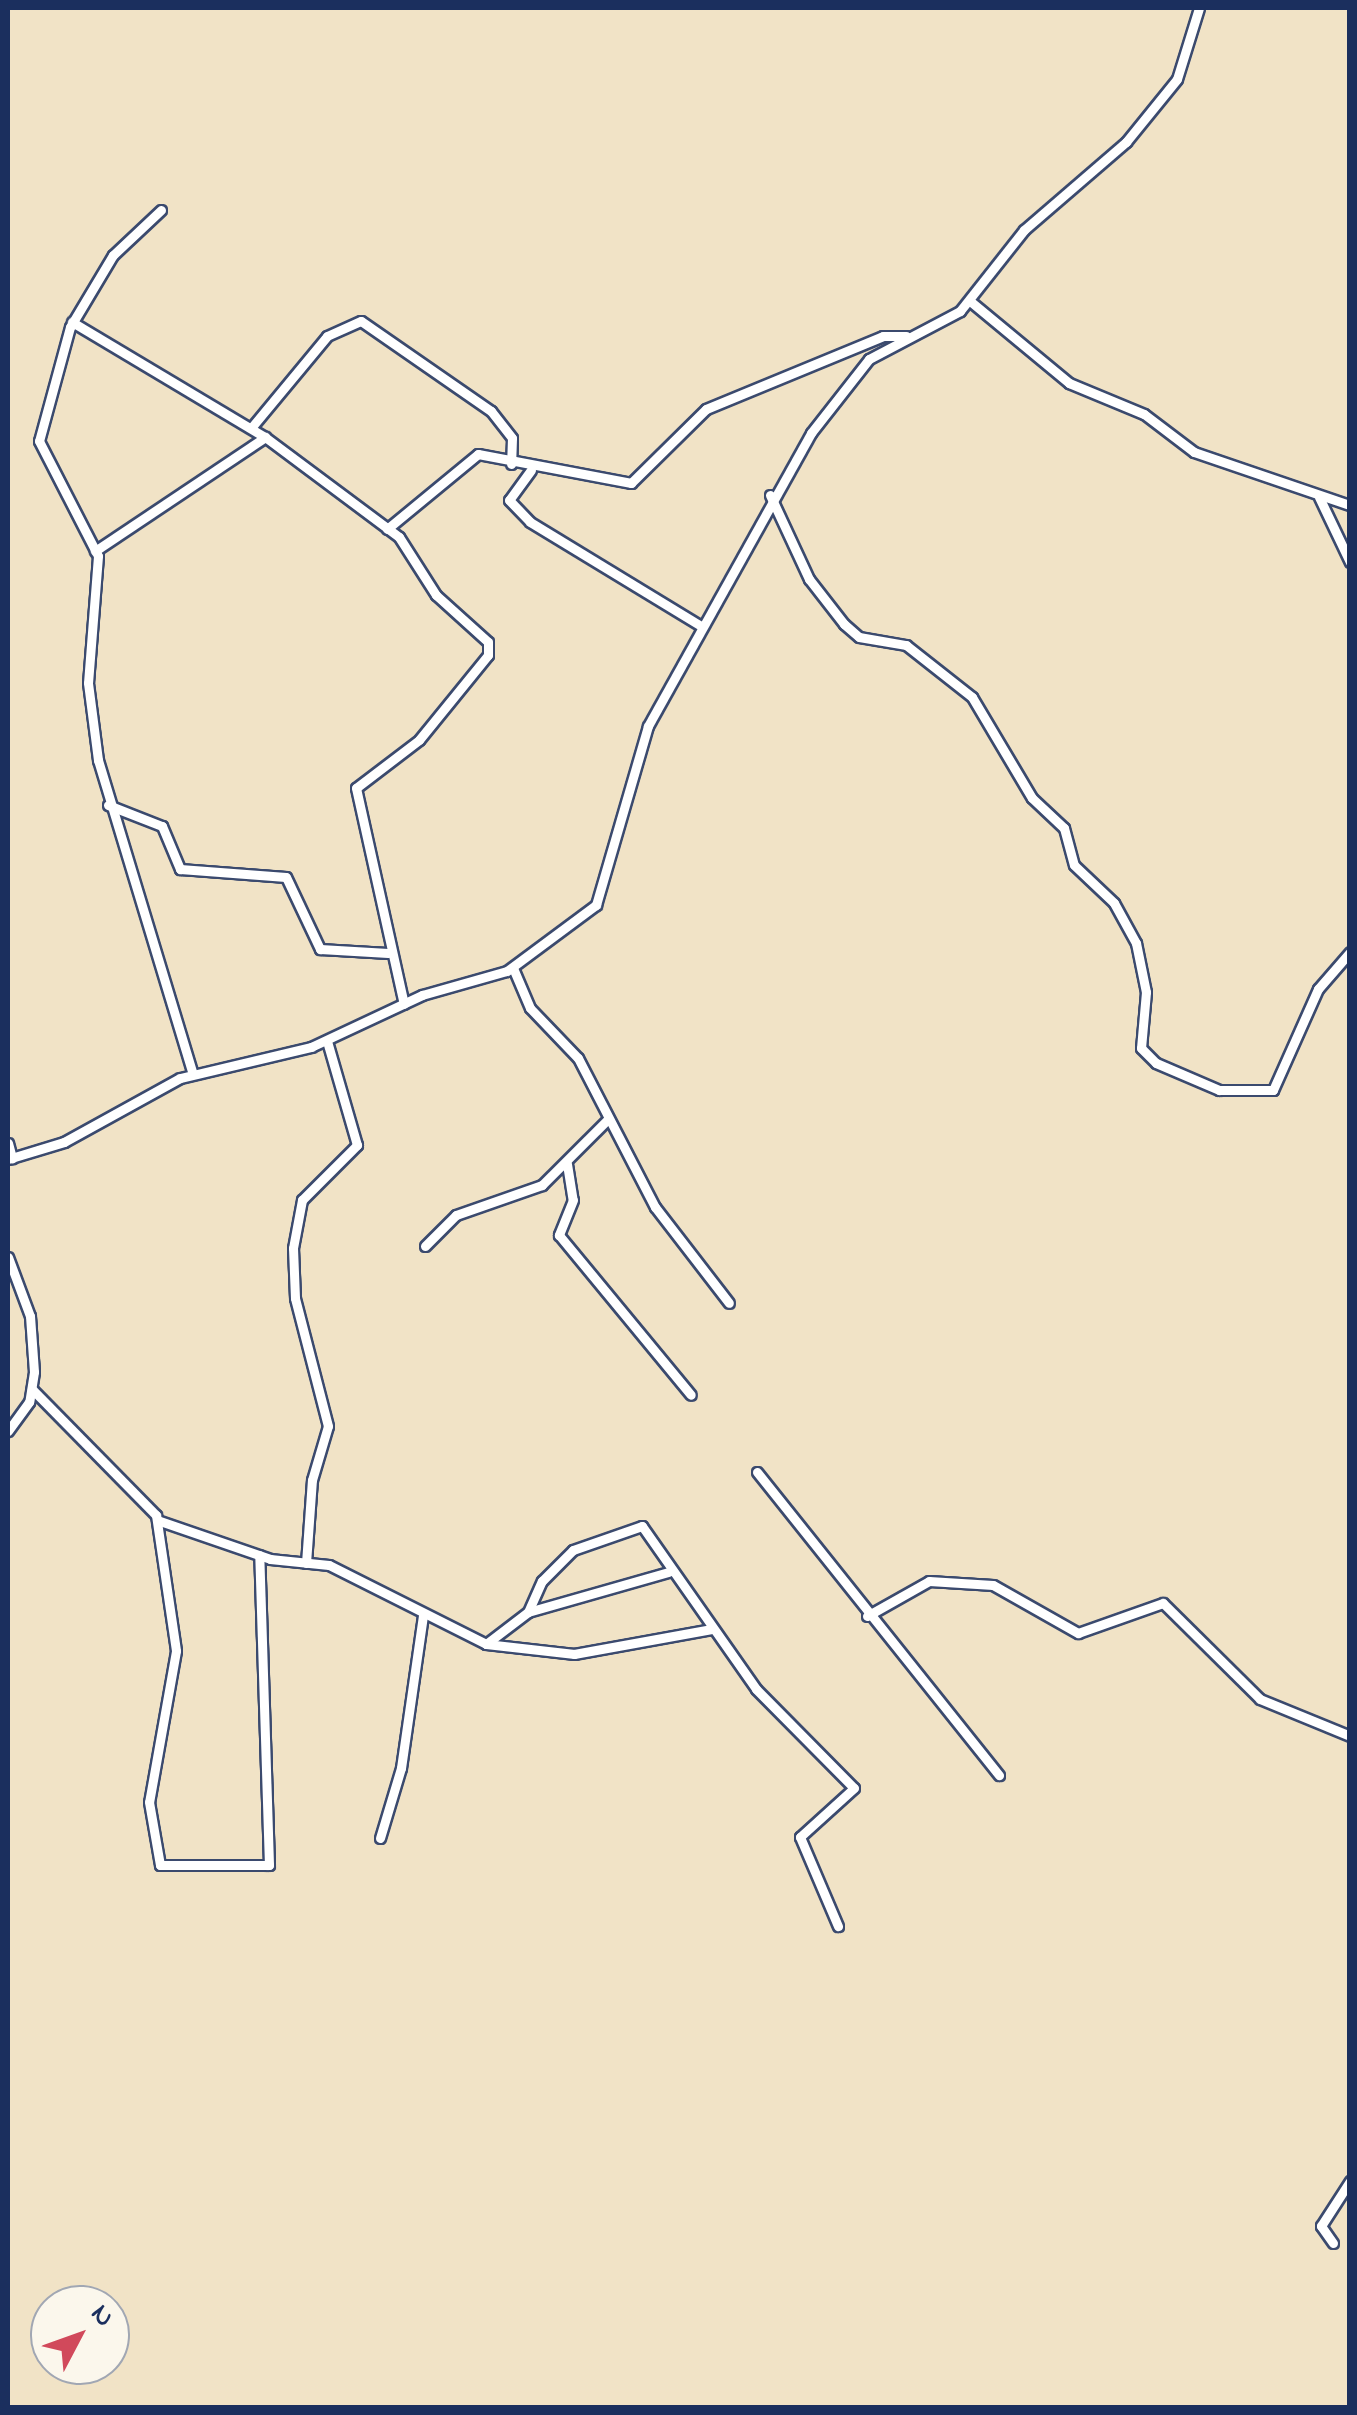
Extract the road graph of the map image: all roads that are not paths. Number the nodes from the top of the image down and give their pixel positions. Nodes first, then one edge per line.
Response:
1 (1199, 8) edge
2 (161, 210) dead end
3 (970, 301) junction
4 (72, 322) junction
5 (906, 336) junction
6 (251, 428) junction
7 (265, 437) junction
8 (511, 464) junction
9 (531, 470) junction
10 (770, 495) junction
11 (1319, 497) junction
12 (1350, 506) edge
13 (387, 529) junction
14 (95, 551) junction
15 (1350, 562) edge
16 (701, 626) junction
17 (108, 805) junction
18 (1350, 952) edge
19 (388, 953) junction
20 (513, 968) junction
21 (404, 1004) junction
22 (326, 1041) junction
23 (193, 1074) junction
24 (608, 1118) junction
25 (8, 1143) edge
26 (10, 1158) edge
27 (567, 1164) junction
28 (425, 1246) dead end
29 (8, 1257) edge
30 (729, 1303) dead end
31 (32, 1389) junction
32 (691, 1395) dead end
33 (8, 1432) edge
34 (757, 1472) dead end
35 (157, 1520) junction
36 (259, 1555) junction
37 (306, 1563) junction
38 (668, 1572) junction
39 (528, 1612) junction
40 (423, 1616) junction
41 (867, 1616) junction
42 (712, 1629) junction
43 (486, 1644) junction
44 (1350, 1736) edge
45 (999, 1776) dead end
46 (380, 1838) dead end
47 (838, 1926) dead end
48 (1350, 2181) edge
49 (1334, 2243) dead end

1 - 3 street
2 - 4 street
3 - 5 street
3 - 11 street
4 - 6 street
4 - 14 street
5 - 9 street
5 - 10 street
6 - 7 street
6 - 8 street
7 - 13 street
7 - 14 street
8 - 9 street
8 - 13 street
9 - 16 street
10 - 16 street
10 - 18 street
11 - 12 street
11 - 15 street
13 - 19 street
14 - 17 street
16 - 20 street
17 - 19 street
17 - 23 street
19 - 21 street
20 - 21 street
20 - 24 street
21 - 22 street
22 - 23 street
22 - 37 street
23 - 26 street
24 - 27 street
24 - 30 street
25 - 26 street
27 - 28 street
27 - 32 street
29 - 31 street
31 - 33 street
31 - 35 street
34 - 41 street
35 - 36 street
35 - 36 street
36 - 37 street
37 - 40 street
38 - 39 street
38 - 39 street
38 - 42 street
39 - 43 street
40 - 43 street
40 - 46 street
41 - 44 street
41 - 45 street
42 - 43 street
42 - 47 street
48 - 49 street

